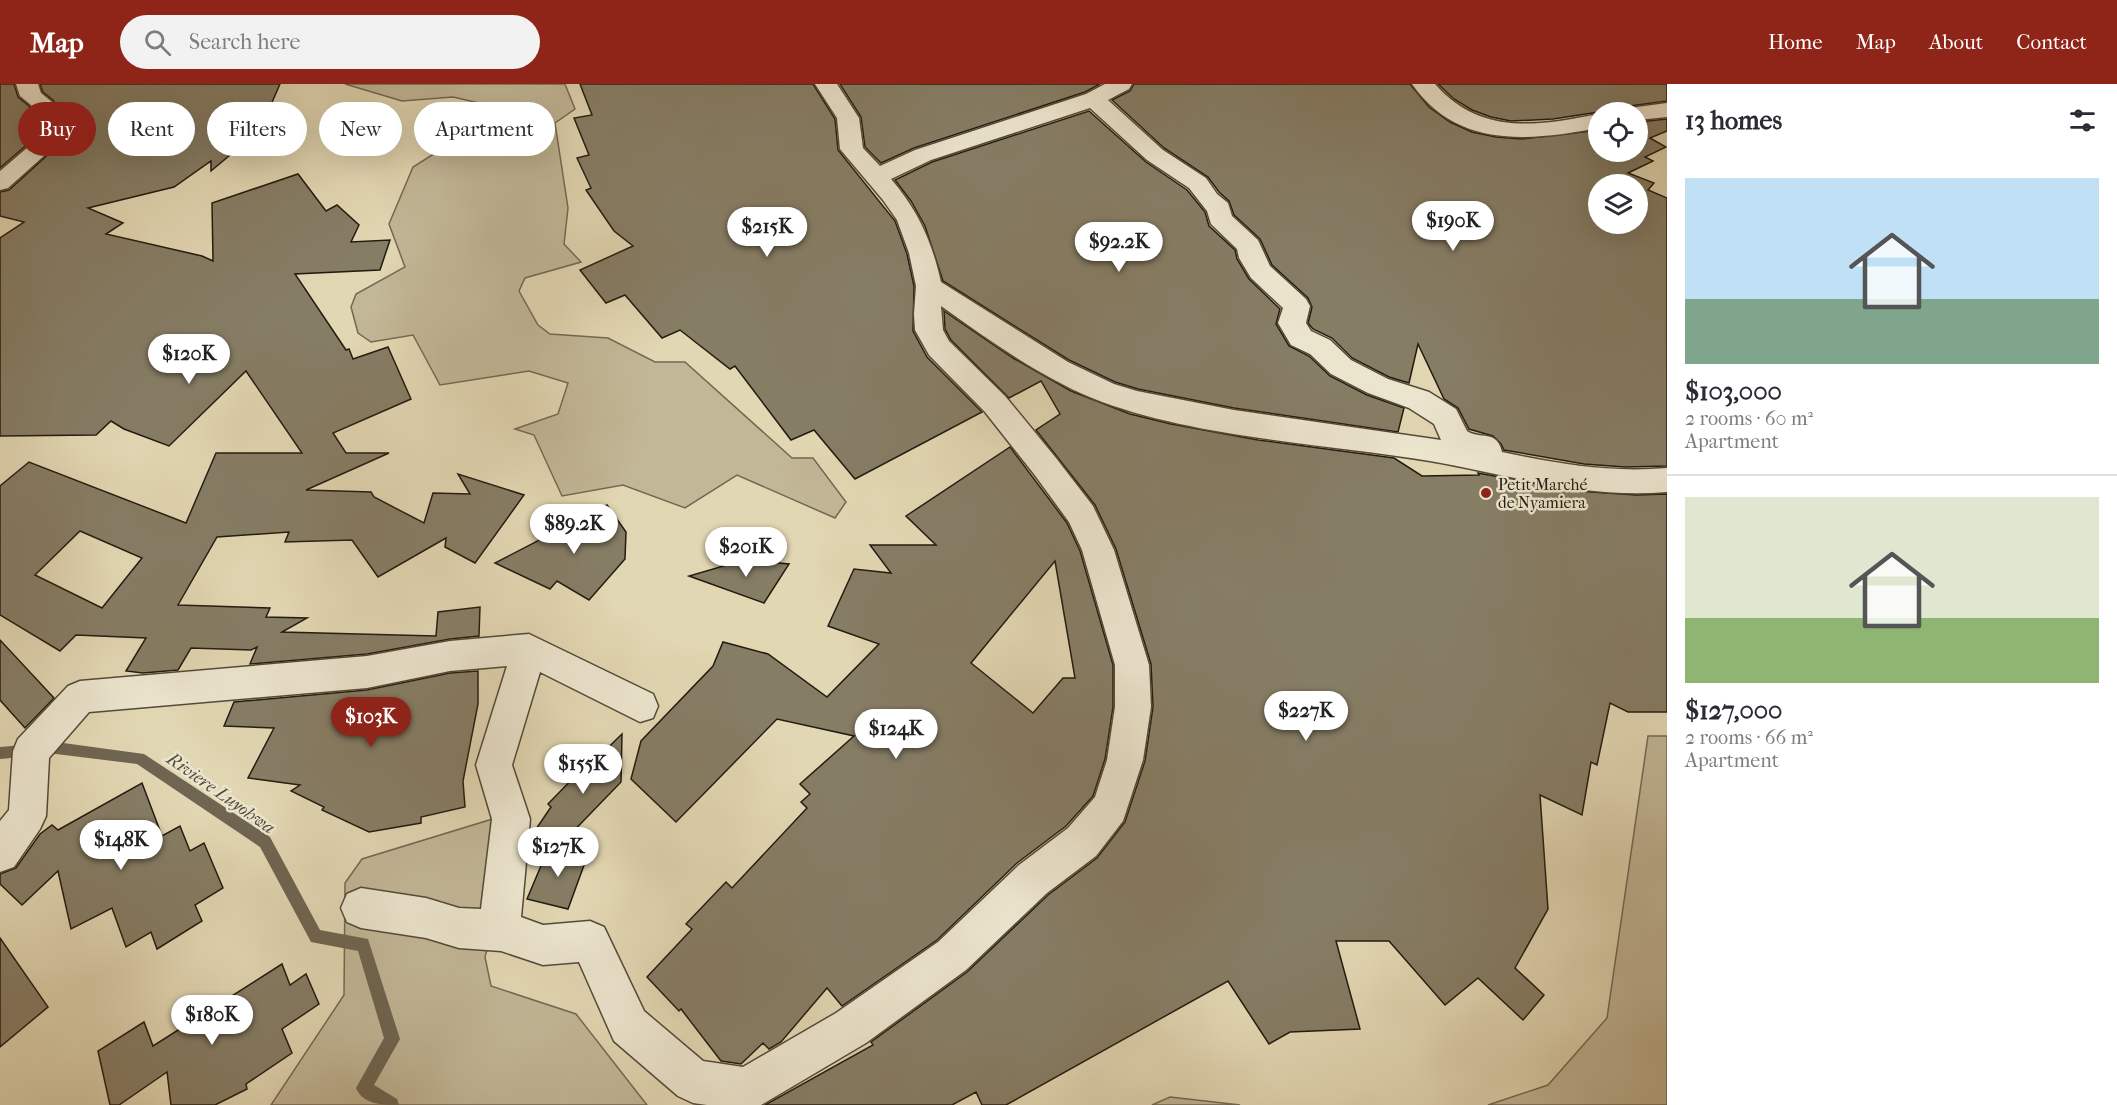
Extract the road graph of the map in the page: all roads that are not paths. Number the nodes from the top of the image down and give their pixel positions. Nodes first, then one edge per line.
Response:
1 (27, 84) edge
2 (826, 84) edge
3 (1121, 84) edge
4 (1423, 84) edge
5 (1094, 99) junction
6 (1667, 110) edge
7 (1648, 112) edge
8 (1588, 123) edge
9 (877, 177) junction
10 (0, 183) edge
11 (929, 286) junction
12 (1504, 465) junction
13 (1667, 480) edge
14 (529, 649) junction
15 (640, 706) dead end
16 (0, 853) edge
17 (360, 908) dead end
18 (501, 931) junction

1 - 10 street
2 - 9 street
3 - 5 street
4 - 8 street
5 - 9 street
5 - 12 street
6 - 7 street
9 - 11 street
11 - 12 street
11 - 18 street
12 - 13 street
14 - 15 street
14 - 16 street
14 - 18 street
17 - 18 street

